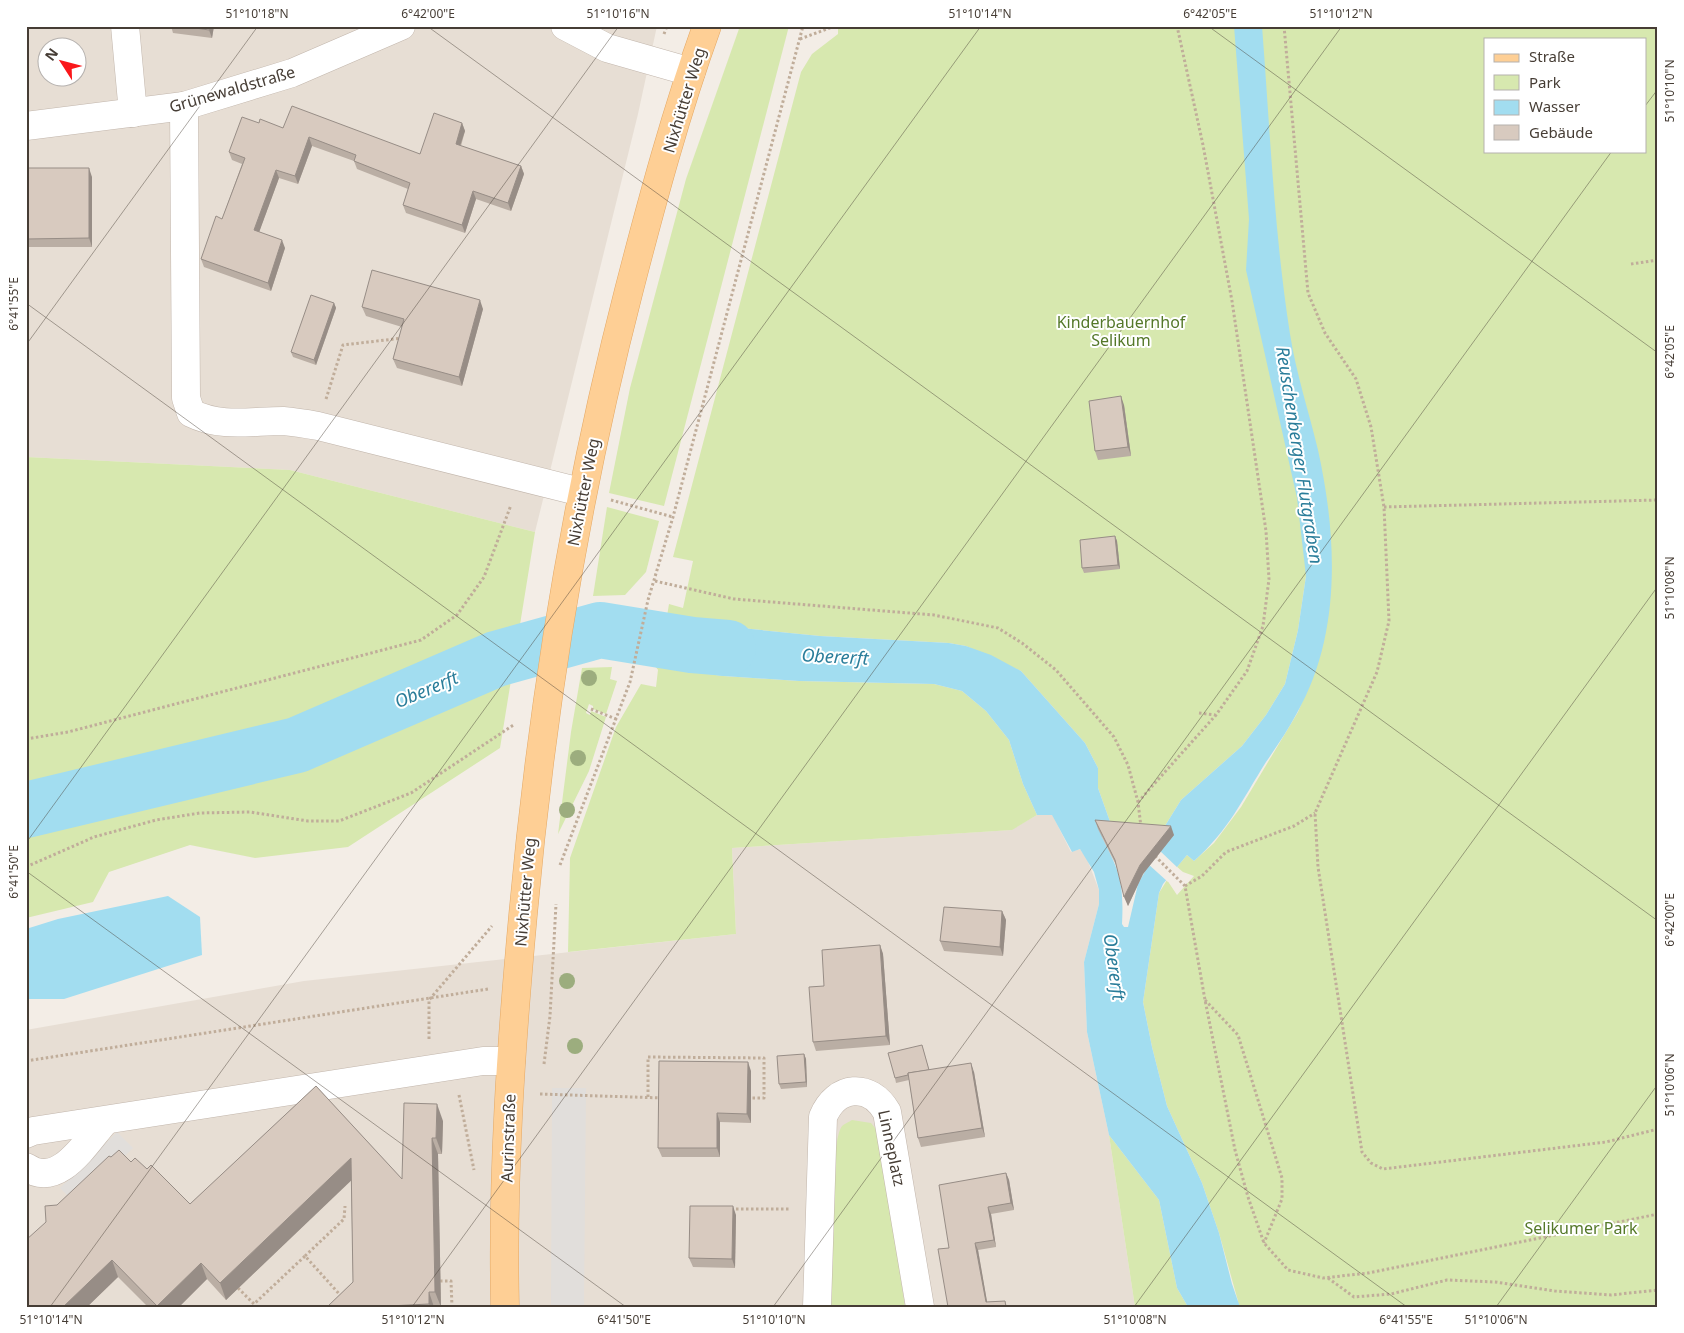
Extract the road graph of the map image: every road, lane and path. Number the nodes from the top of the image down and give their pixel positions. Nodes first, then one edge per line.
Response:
1 (125, 26) edge
2 (401, 26) edge
3 (566, 26) edge
4 (707, 26) edge
5 (803, 26) edge
6 (834, 26) edge
7 (1177, 26) edge
8 (1284, 26) edge
9 (800, 39) junction
10 (691, 72) junction
11 (184, 106) junction
12 (133, 113) junction
13 (26, 126) edge
14 (1658, 260) edge
15 (1631, 264) dead end
16 (405, 337) edge
17 (318, 426) junction
18 (521, 479) junction
19 (581, 492) junction
20 (1658, 500) edge
21 (1384, 507) junction
22 (673, 517) junction
23 (655, 581) junction
24 (591, 709) dead end
25 (1200, 713) dead end
26 (1216, 715) junction
27 (616, 719) junction
28 (515, 724) dead end
29 (26, 739) edge
30 (1138, 802) junction
31 (1315, 813) junction
32 (1142, 836) edge
33 (1150, 851) edge
34 (26, 867) edge
35 (559, 868) dead end
36 (1185, 886) junction
37 (556, 902) dead end
38 (518, 969) joint
39 (554, 971) dead end
40 (488, 989) dead end
41 (1205, 1000) junction
42 (26, 1061) edge
43 (511, 1061) junction
44 (540, 1094) dead end
45 (648, 1097) junction
46 (662, 1098) edge
47 (751, 1098) dead end
48 (105, 1121) junction
49 (1658, 1129) edge
50 (28, 1132) edge
51 (26, 1167) edge
52 (345, 1206) dead end
53 (820, 1208) junction
54 (724, 1209) edge
55 (1658, 1214) edge
56 (1264, 1243) junction
57 (305, 1256) junction
58 (1328, 1277) junction
59 (440, 1281) dead end
60 (238, 1288) edge
61 (1658, 1290) edge
62 (345, 1300) edge
63 (253, 1306) edge
64 (452, 1307) edge
65 (505, 1307) edge
66 (817, 1307) edge
67 (920, 1307) edge

1 - 12 street
2 - 11 street, Grünewaldstraße
3 - 10 street
4 - 10 main road, Nixhütter Weg
5 - 9 path
6 - 9 path
7 - 26 path
8 - 21 path
9 - 22 path
10 - 19 main road, Nixhütter Weg
11 - 12 street, Grünewaldstraße
11 - 17 street
12 - 13 street, Grünewaldstraße
14 - 15 path
16 - 17 path
17 - 18 street
18 - 19 street
18 - 29 path
19 - 22 path
19 - 38 main road, Nixhütter Weg
20 - 21 path
21 - 31 path
22 - 23 path
23 - 27 path
23 - 30 path
24 - 27 path
25 - 26 path
26 - 30 path
27 - 35 path
28 - 34 path
30 - 32 path
31 - 36 path
31 - 49 path
33 - 36 path
36 - 41 path
37 - 39 path
38 - 43 main road, Aurinstraße
40 - 42 path
41 - 56 path
41 - 56 path
43 - 48 street
43 - 65 main road, Aurinstraße
44 - 45 path
45 - 46 path
45 - 47 path
48 - 50 street
48 - 51 street
52 - 57 path
53 - 54 path
53 - 66 street, Linneplatz
53 - 67 street, Linneplatz
55 - 58 path
56 - 58 path
57 - 62 path
57 - 63 path
58 - 61 path
59 - 64 path
60 - 63 path

